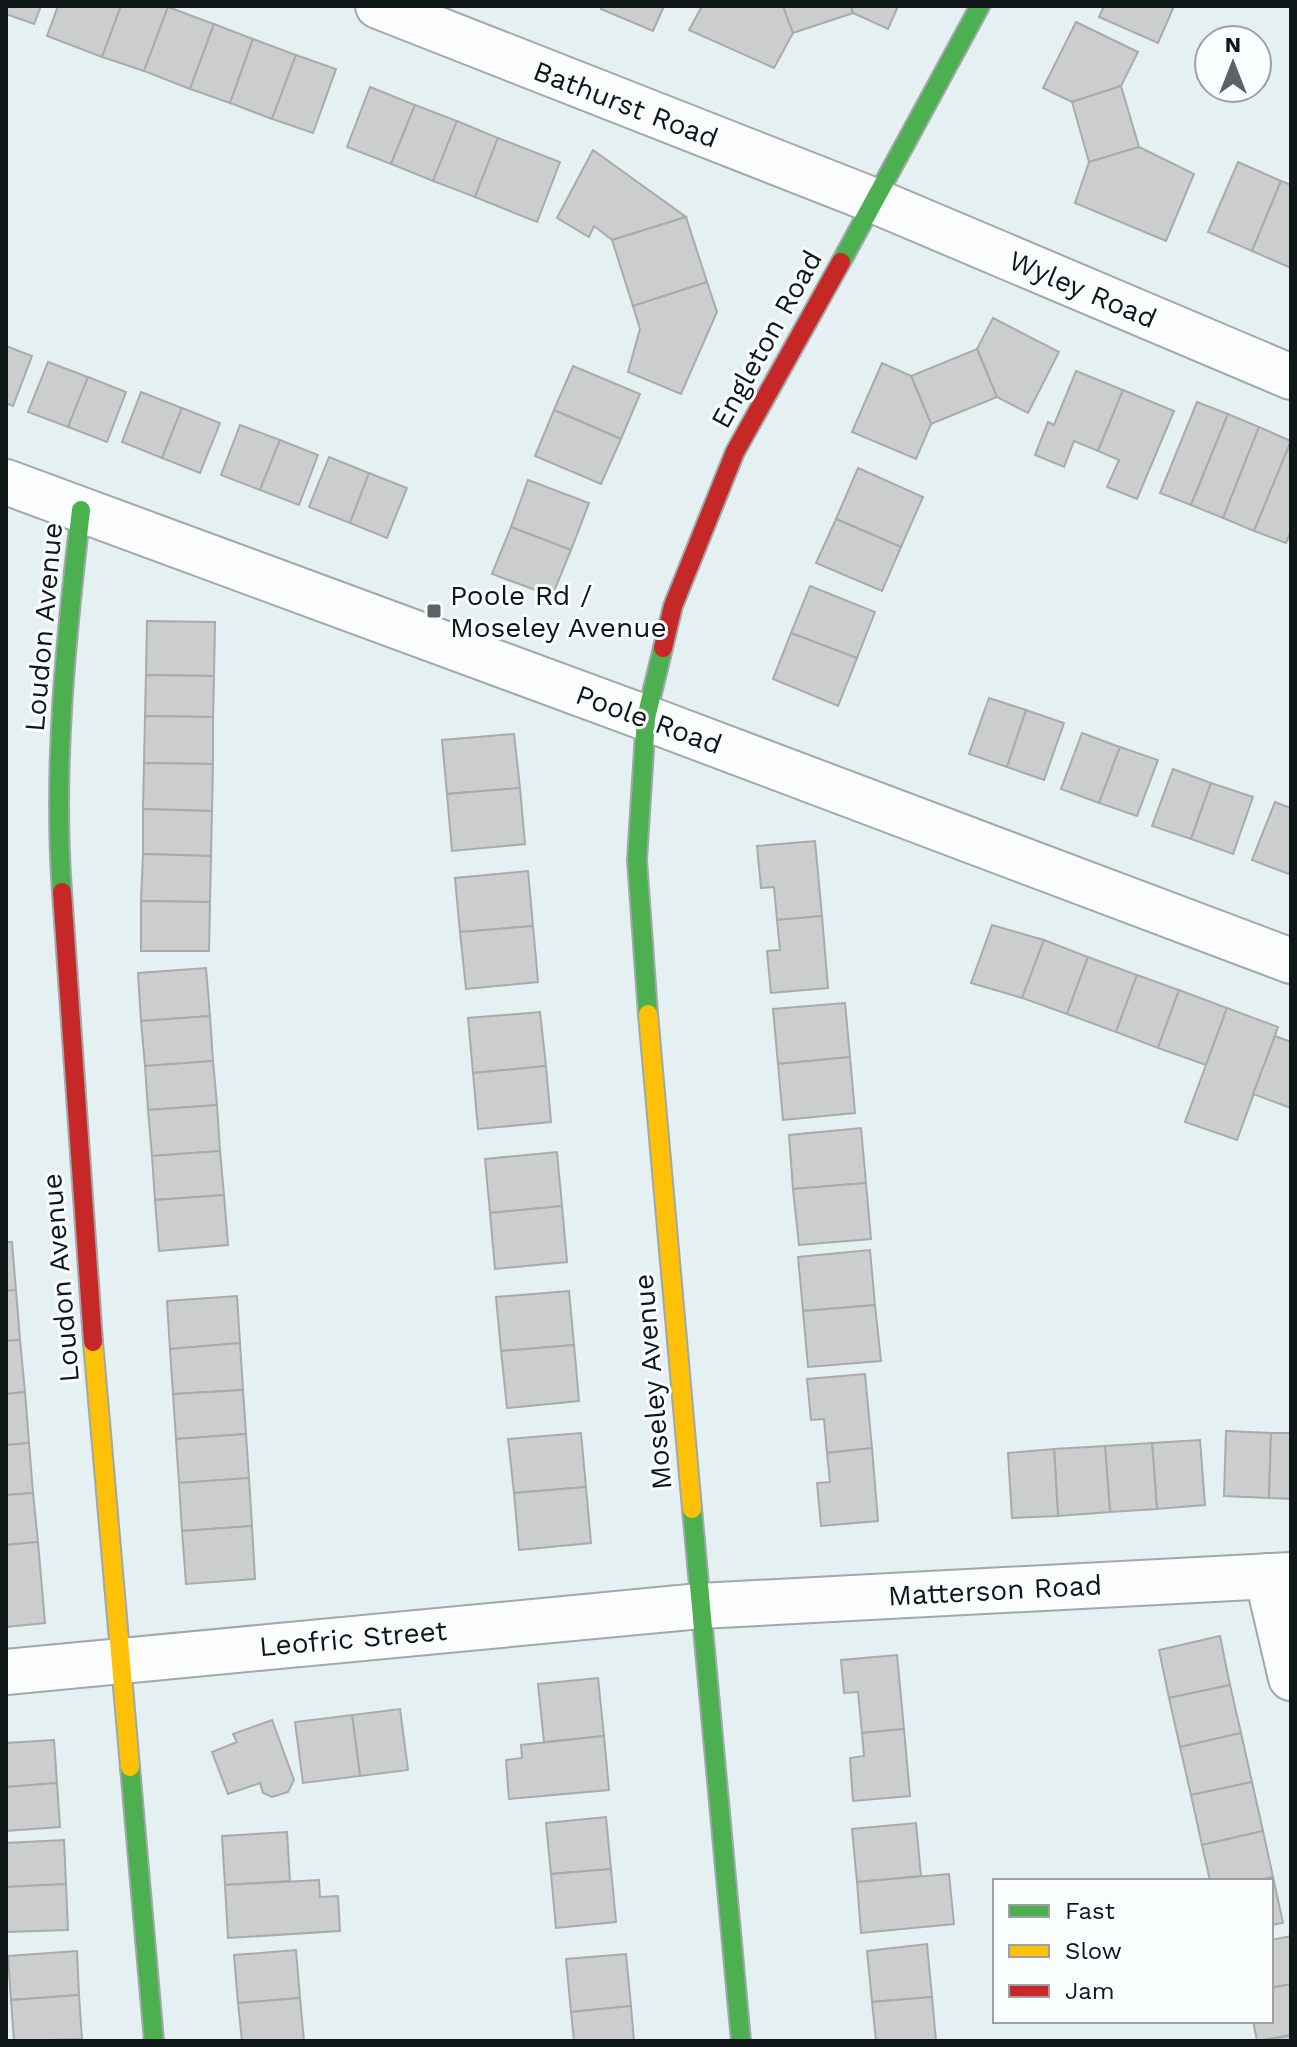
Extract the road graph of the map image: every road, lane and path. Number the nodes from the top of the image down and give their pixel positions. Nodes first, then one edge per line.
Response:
1 (378, 6) edge
2 (980, 6) edge
3 (875, 201) junction
4 (1291, 377) edge
5 (6, 482) edge
6 (81, 510) junction
7 (646, 718) junction
8 (1291, 961) edge
9 (1279, 1576) edge
10 (700, 1606) junction
11 (121, 1660) junction
12 (6, 1672) edge
13 (1291, 1678) edge
14 (154, 2041) edge
15 (741, 2041) edge

1 - 3 street, Bathurst Road
2 - 3 main road, Engleton Road
3 - 4 street, Wyley Road
3 - 7 main road, Engleton Road
5 - 6 street, Poole Road
6 - 7 street, Poole Road
6 - 11 main road, Loudon Avenue
7 - 8 street, Poole Road
7 - 10 main road, Moseley Avenue
9 - 10 street, Matterson Road
9 - 13 street
10 - 11 street, Leofric Street
10 - 15 main road, Moseley Avenue
11 - 12 street, Leofric Street
11 - 14 main road, Loudon Avenue

